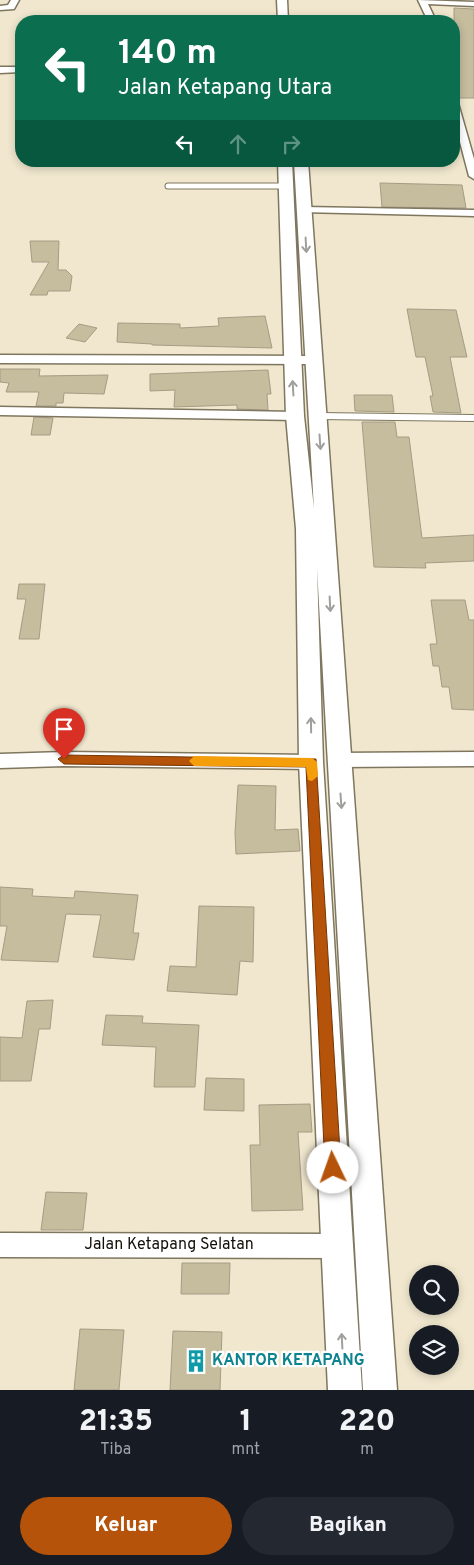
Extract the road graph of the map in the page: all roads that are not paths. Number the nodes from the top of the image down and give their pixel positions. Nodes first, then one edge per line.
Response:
1 (15, 0) edge
2 (282, 0) edge
3 (292, 0) edge
4 (422, 1) edge
5 (474, 4) edge
6 (0, 8) edge
7 (283, 15) edge
8 (293, 15) edge
9 (429, 15) edge
10 (0, 70) edge
11 (15, 70) edge
12 (0, 75) edge
13 (15, 75) edge
14 (460, 125) edge
15 (285, 167) edge
16 (301, 167) edge
17 (474, 176) edge
18 (168, 186) dead end
19 (284, 186) junction
20 (304, 210) junction
21 (474, 213) edge
22 (0, 352) edge
23 (302, 357) junction
24 (0, 359) edge
25 (0, 411) edge
26 (306, 416) junction
27 (474, 418) edge
28 (316, 529) junction
29 (474, 759) edge
30 (338, 760) junction
31 (0, 761) edge
32 (312, 762) junction
33 (0, 1245) edge
34 (337, 1246) junction
35 (345, 1390) edge
36 (380, 1390) edge

1 - 6 street
2 - 7 street
3 - 8 street
4 - 5 street
4 - 9 street
10 - 11 street
12 - 13 street
14 - 17 street
15 - 19 street
16 - 20 street
18 - 19 lane
19 - 23 street
20 - 21 street
20 -> 23 street
22 - 23 street
23 - 24 street
23 - 26 street
25 - 26 street
26 - 27 lane
26 - 28 street
28 -> 30 street
32 -> 28 street
29 - 30 street
30 -> 36 street
31 - 32 street
32 - 34 street
33 - 34 street, Jalan Ketapang Selatan
35 -> 34 street

